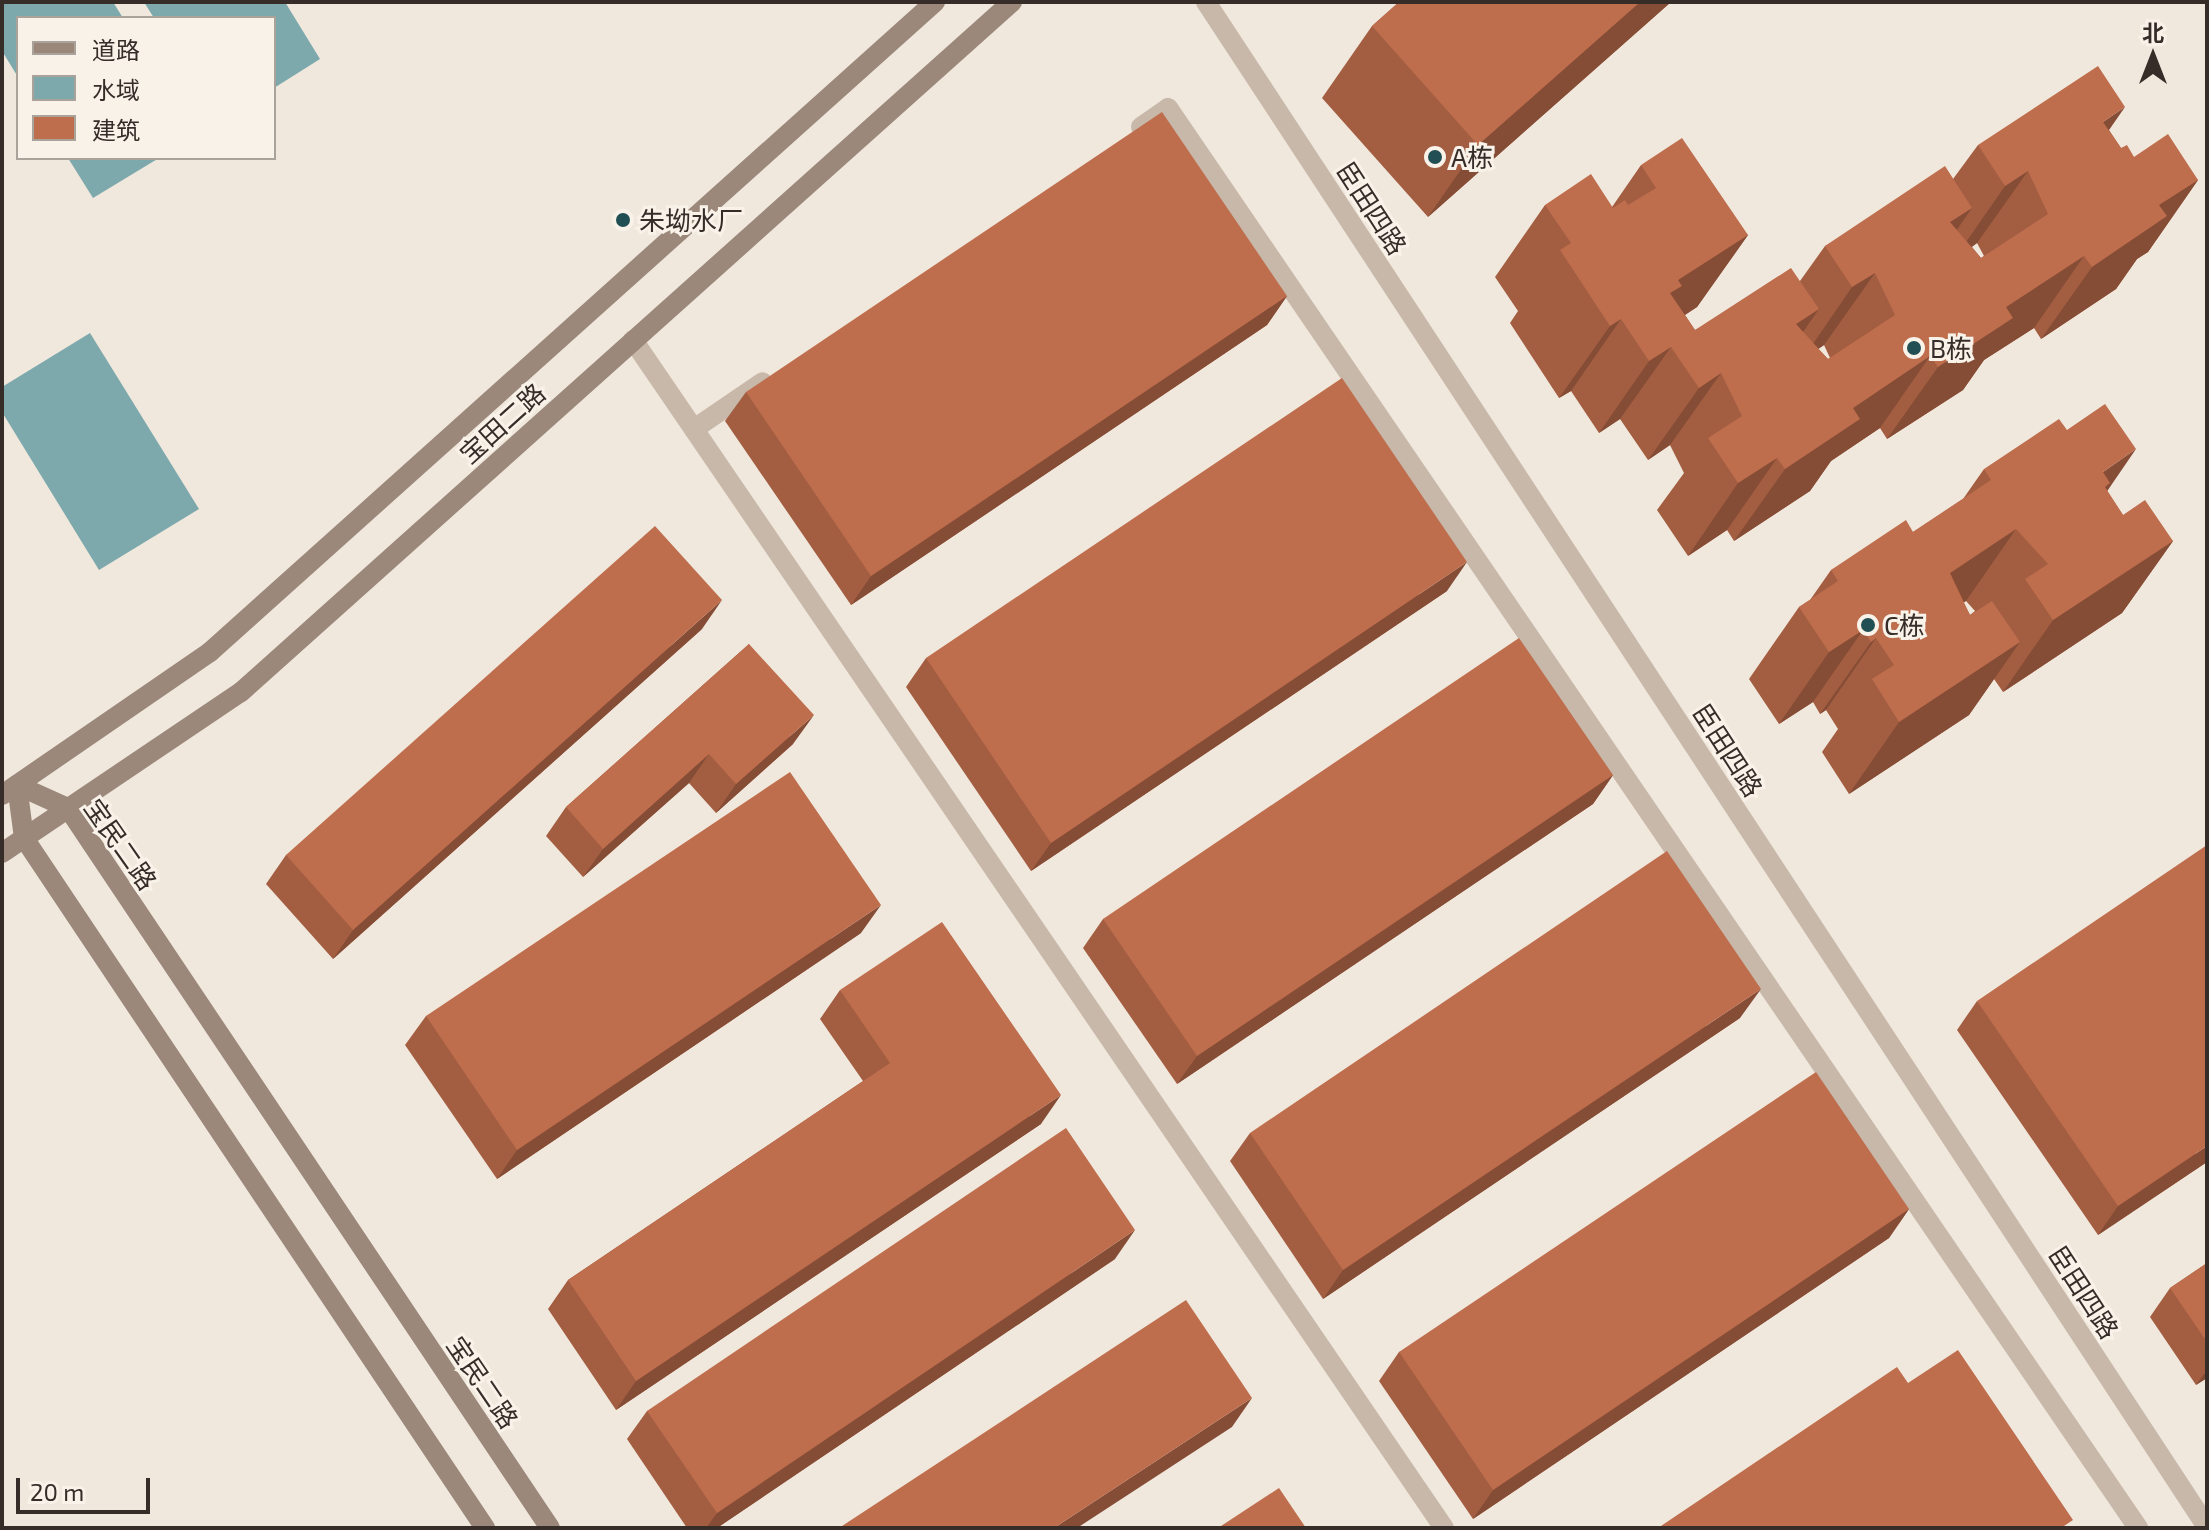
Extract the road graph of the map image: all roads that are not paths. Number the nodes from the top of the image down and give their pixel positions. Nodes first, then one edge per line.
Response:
1 (935, 2) edge
2 (1012, 2) edge
3 (1206, 2) edge
4 (1116, 144) edge
5 (633, 340) junction
6 (786, 367) edge
7 (694, 429) junction
8 (10, 790) edge
9 (68, 808) junction
10 (24, 838) junction
11 (2, 853) edge
12 (2207, 1527) edge
13 (485, 1528) edge
14 (550, 1528) edge
15 (1444, 1528) edge
16 (2138, 1528) edge

1 - 8 street, 宝田二路
2 - 5 street, 宝田二路
3 - 12 street, 臣田四路
4 - 16 street
5 - 7 street
5 - 9 street, 宝田二路
6 - 7 street
7 - 15 street
8 - 9 street, 宝民二路
8 - 10 street
9 - 10 street, 宝田二路
9 - 14 street, 宝民二路
10 - 11 street, 宝田二路
10 - 13 street

